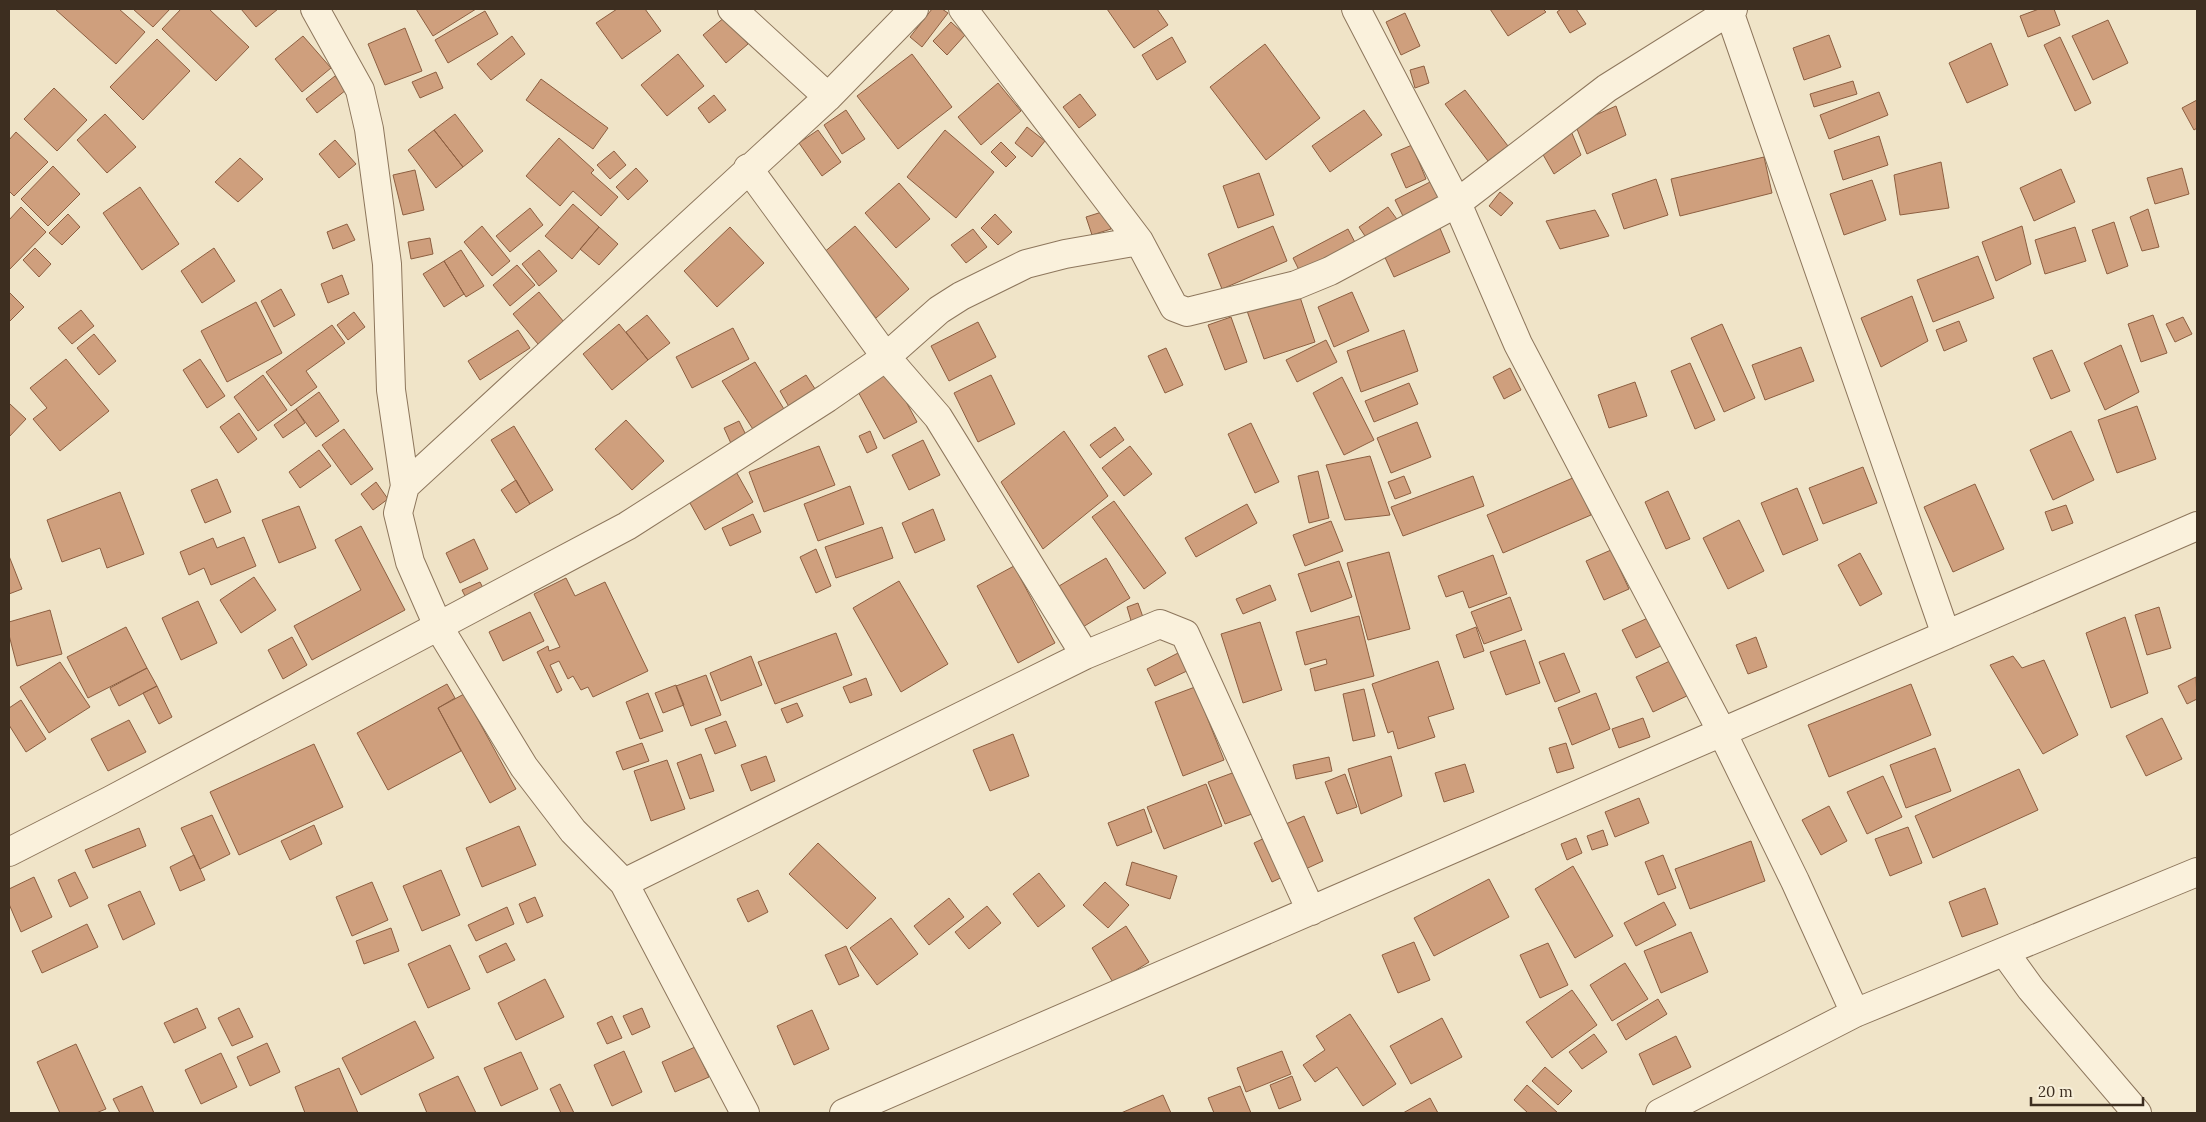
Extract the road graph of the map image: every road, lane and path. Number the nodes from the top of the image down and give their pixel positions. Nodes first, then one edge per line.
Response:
1 (732, 9) edge
2 (914, 9) edge
3 (963, 9) edge
4 (1356, 9) edge
5 (1731, 10) edge
6 (319, 11) edge
7 (828, 96) junction
8 (748, 168) junction
9 (1457, 203) junction
10 (1140, 241) junction
11 (886, 357) junction
12 (405, 486) junction
13 (2197, 526) edge
14 (438, 626) junction
15 (1946, 635) junction
16 (1085, 655) junction
17 (1722, 732) junction
18 (9, 852) edge
19 (2197, 872) edge
20 (624, 883) junction
21 (1311, 911) junction
22 (2005, 953) junction
23 (1855, 1013) junction
24 (1689, 1107) edge
25 (745, 1113) edge
26 (844, 1113) edge
27 (1660, 1113) edge
28 (2137, 1113) edge

1 - 7 street
2 - 7 street
3 - 10 street
4 - 9 street
5 - 9 street
5 - 15 street
6 - 12 street
7 - 8 street
8 - 11 street
8 - 12 street
9 - 10 street
9 - 17 street
10 - 11 street
11 - 14 street
11 - 16 street
12 - 14 street
13 - 15 street
14 - 18 street
14 - 20 street
15 - 17 street
16 - 20 street
16 - 21 street
17 - 21 street
17 - 23 street
19 - 22 street
20 - 25 street
21 - 26 street
22 - 23 street
22 - 28 street
23 - 24 street
24 - 27 street

